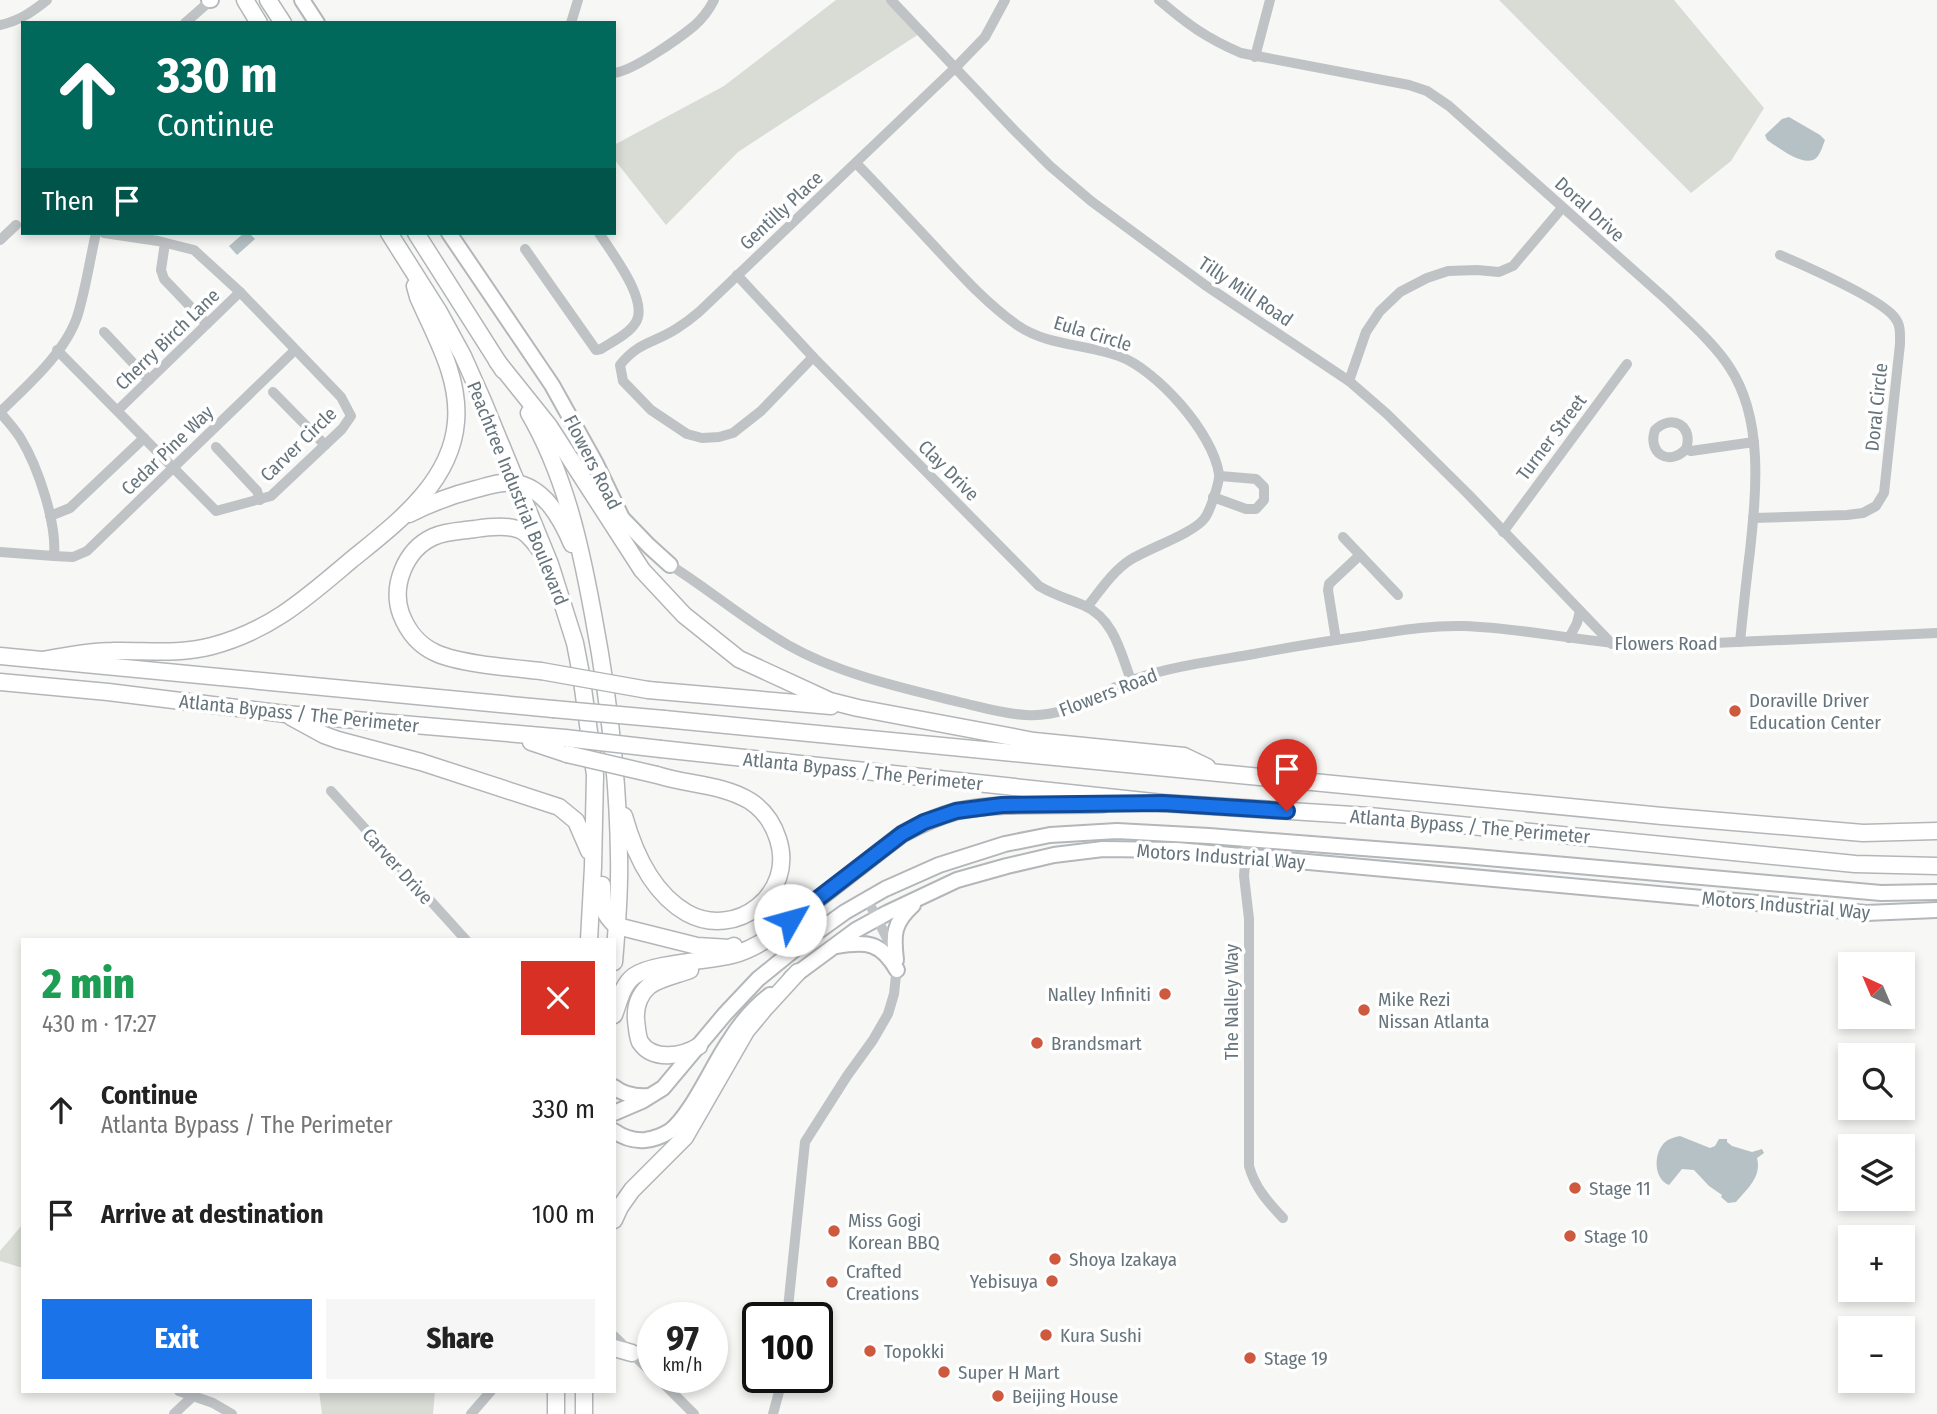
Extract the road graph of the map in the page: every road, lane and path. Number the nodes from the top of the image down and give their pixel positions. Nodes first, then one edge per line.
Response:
1 (47, 0) edge
2 (210, 0) edge
3 (268, 0) edge
4 (302, 0) edge
5 (578, 0) edge
6 (714, 0) edge
7 (891, 0) edge
8 (1005, 0) edge
9 (1159, 0) edge
10 (1270, 0) edge
11 (246, 3) edge
12 (187, 21) edge
13 (257, 21) edge
14 (282, 21) edge
15 (316, 21) edge
16 (572, 21) edge
17 (0, 25) edge
18 (1255, 57) junction
19 (956, 67) junction
20 (616, 73) edge
21 (856, 163) junction
22 (1562, 208) junction
23 (16, 225) dead end
24 (96, 235) edge
25 (116, 235) edge
26 (390, 235) edge
27 (417, 235) edge
28 (450, 235) edge
29 (600, 235) edge
30 (0, 240) edge
31 (165, 243) junction
32 (525, 249) dead end
33 (1780, 255) dead end
34 (411, 267) junction
35 (737, 275) junction
36 (240, 292) junction
37 (207, 324) junction
38 (104, 332) dead end
39 (295, 349) junction
40 (57, 350) junction
41 (813, 357) junction
42 (498, 361) junction
43 (1627, 364) dead end
44 (149, 380) junction
45 (1349, 381) junction
46 (273, 391) dead end
47 (118, 410) junction
48 (0, 412) edge
49 (144, 438) junction
50 (1754, 442) junction
51 (326, 445) junction
52 (216, 447) dead end
53 (1686, 449) dead end
54 (174, 469) junction
55 (1220, 476) junction
56 (516, 483) junction
57 (1213, 497) junction
58 (260, 499) junction
59 (50, 516) junction
60 (404, 516) junction
61 (1753, 518) junction
62 (1503, 532) junction
63 (1343, 537) dead end
64 (0, 552) edge
65 (1360, 555) junction
66 (54, 556) junction
67 (550, 564) junction
68 (670, 565) joint
69 (586, 575) junction
70 (1398, 595) dead end
71 (1087, 607) junction
72 (1580, 611) junction
73 (1937, 633) edge
74 (1569, 638) junction
75 (1336, 640) junction
76 (1740, 642) junction
77 (1612, 644) junction
78 (0, 656) edge
79 (43, 660) junction
80 (1131, 680) junction
81 (0, 682) edge
82 (858, 708) junction
83 (286, 714) junction
84 (566, 746) junction
85 (1219, 772) junction
86 (595, 775) junction
87 (331, 791) dead end
88 (617, 792) junction
89 (1163, 803) junction
90 (1937, 831) edge
91 (1247, 839) junction
92 (1246, 856) junction
93 (1937, 866) edge
94 (593, 867) junction
95 (1937, 892) edge
96 (923, 896) junction
97 (867, 900) junction
98 (1937, 910) edge
99 (877, 918) junction
100 (790, 920) junction
101 (617, 926) junction
102 (464, 938) edge
103 (589, 938) edge
104 (616, 938) edge
105 (835, 946) junction
106 (733, 955) junction
107 (897, 965) junction
108 (798, 972) junction
109 (616, 1009) edge
110 (699, 1046) junction
111 (616, 1088) edge
112 (654, 1095) junction
113 (616, 1112) edge
114 (616, 1132) edge
115 (616, 1216) edge
116 (1283, 1218) dead end
117 (789, 1302) edge
118 (616, 1338) edge
119 (616, 1349) edge
120 (632, 1353) junction
121 (637, 1358) edge
122 (184, 1393) edge
123 (489, 1393) edge
124 (556, 1393) edge
125 (584, 1393) edge
126 (673, 1393) edge
127 (779, 1393) edge
128 (193, 1396) junction
129 (174, 1414) edge
130 (232, 1414) edge
131 (471, 1414) edge
132 (556, 1414) edge
133 (584, 1414) edge
134 (694, 1414) edge
135 (773, 1414) edge

1 - 17 street
2 - 12 street
3 - 14 highway
4 - 15 main road
5 - 16 street
6 - 20 street
7 - 19 street, Tilly Mill Road
8 - 19 street, Gentilly Place
9 - 18 street, Doral Drive
10 - 18 street
11 - 13 highway
18 - 22 street, Doral Drive
19 - 21 street, Gentilly Place
19 - 45 street, Tilly Mill Road
21 - 35 street, Gentilly Place
21 - 55 street, Eula Circle
22 - 45 street
22 - 50 street, Doral Drive
23 - 30 street
24 - 40 street
25 - 31 street, Carver Circle
26 - 34 highway, Peachtree Industrial Boulevard
27 - 42 highway, Peachtree Industrial Boulevard
28 - 68 main road, Flowers Road
29 - 32 street
31 - 36 street, Carver Circle
31 - 37 street
33 - 61 street, Doral Circle
34 - 56 highway, Peachtree Industrial Boulevard
34 - 60 highway
35 - 41 street, Clay Drive
35 - 41 street, Gentilly Place
36 - 37 street, Cherry Birch Lane
36 - 39 street, Carver Circle
37 - 44 street, Cherry Birch Lane
38 - 44 street
39 - 51 street, Carver Circle
39 - 54 street, Cedar Pine Way
40 - 47 street, Carver Circle
40 - 48 street
41 - 71 street, Clay Drive
42 - 69 highway, Peachtree Industrial Boulevard
42 - 82 highway
43 - 62 street, Turner Street
44 - 47 street, Cherry Birch Lane
45 - 62 street, Tilly Mill Road
46 - 51 street
47 - 49 street, Carver Circle
48 - 59 street
49 - 54 street, Carver Circle
49 - 59 street
50 - 53 street
50 - 61 street, Doral Drive
51 - 58 street, Carver Circle
52 - 58 street
54 - 58 street, Carver Circle
54 - 66 street, Cedar Pine Way
55 - 57 street
55 - 57 street
56 - 60 highway
56 - 67 highway, Peachtree Industrial Boulevard
56 - 69 highway
57 - 71 street
59 - 66 street
60 - 79 highway
61 - 76 street, Doral Drive
62 - 72 street, Tilly Mill Road
63 - 65 street
64 - 66 street, Cedar Pine Way
65 - 70 street
65 - 75 street
67 - 82 highway, bridge
67 - 86 highway, Peachtree Industrial Boulevard
68 - 80 street, Flowers Road
69 - 88 highway, Peachtree Industrial Boulevard
71 - 80 street, Clay Drive
72 - 74 street
72 - 77 street, Tilly Mill Road
73 - 76 street, Flowers Road
74 - 75 street, Flowers Road
74 - 77 street, Flowers Road
75 - 80 street, Flowers Road
76 - 77 street, Flowers Road
78 - 79 highway, Atlanta Bypass / The Perimeter
79 - 85 highway, Atlanta Bypass / The Perimeter, bridge
81 - 83 highway, Atlanta Bypass / The Perimeter
82 - 85 highway
83 - 84 highway, Atlanta Bypass / The Perimeter
83 - 94 highway
84 - 88 highway, bridge
84 - 89 highway, Atlanta Bypass / The Perimeter, bridge
85 - 90 highway, Atlanta Bypass / The Perimeter
86 - 94 highway, Peachtree Industrial Boulevard
86 - 101 highway
87 - 102 street, Carver Drive
88 - 101 highway, Peachtree Industrial Boulevard
89 - 93 highway, Atlanta Bypass / The Perimeter
89 - 100 highway
91 - 92 street, The Nalley Way
91 - 95 main road, Motors Industrial Way
91 - 97 main road, Motors Industrial Way
92 - 96 main road, Motors Industrial Way
92 - 98 main road, Motors Industrial Way
92 - 116 street, The Nalley Way
94 - 103 highway, Peachtree Industrial Boulevard
96 - 99 main road, Motors Industrial Way
96 - 107 main road
97 - 99 street
97 - 110 main road, Motors Industrial Way
99 - 105 main road, Motors Industrial Way
99 - 107 street
100 - 101 highway
100 - 106 highway
101 - 104 highway, Peachtree Industrial Boulevard
105 - 107 main road
105 - 108 main road, Motors Industrial Way
106 - 109 highway
106 - 110 highway
107 - 117 street
108 - 114 main road, Motors Industrial Way
108 - 115 highway
110 - 112 main road, Motors Industrial Way
111 - 112 main road
112 - 113 main road, Motors Industrial Way
118 - 120 street
119 - 120 highway
120 - 121 street
122 - 128 street
123 - 131 street
124 - 132 highway
125 - 133 highway
126 - 134 street
127 - 135 street
128 - 129 street
128 - 130 street

